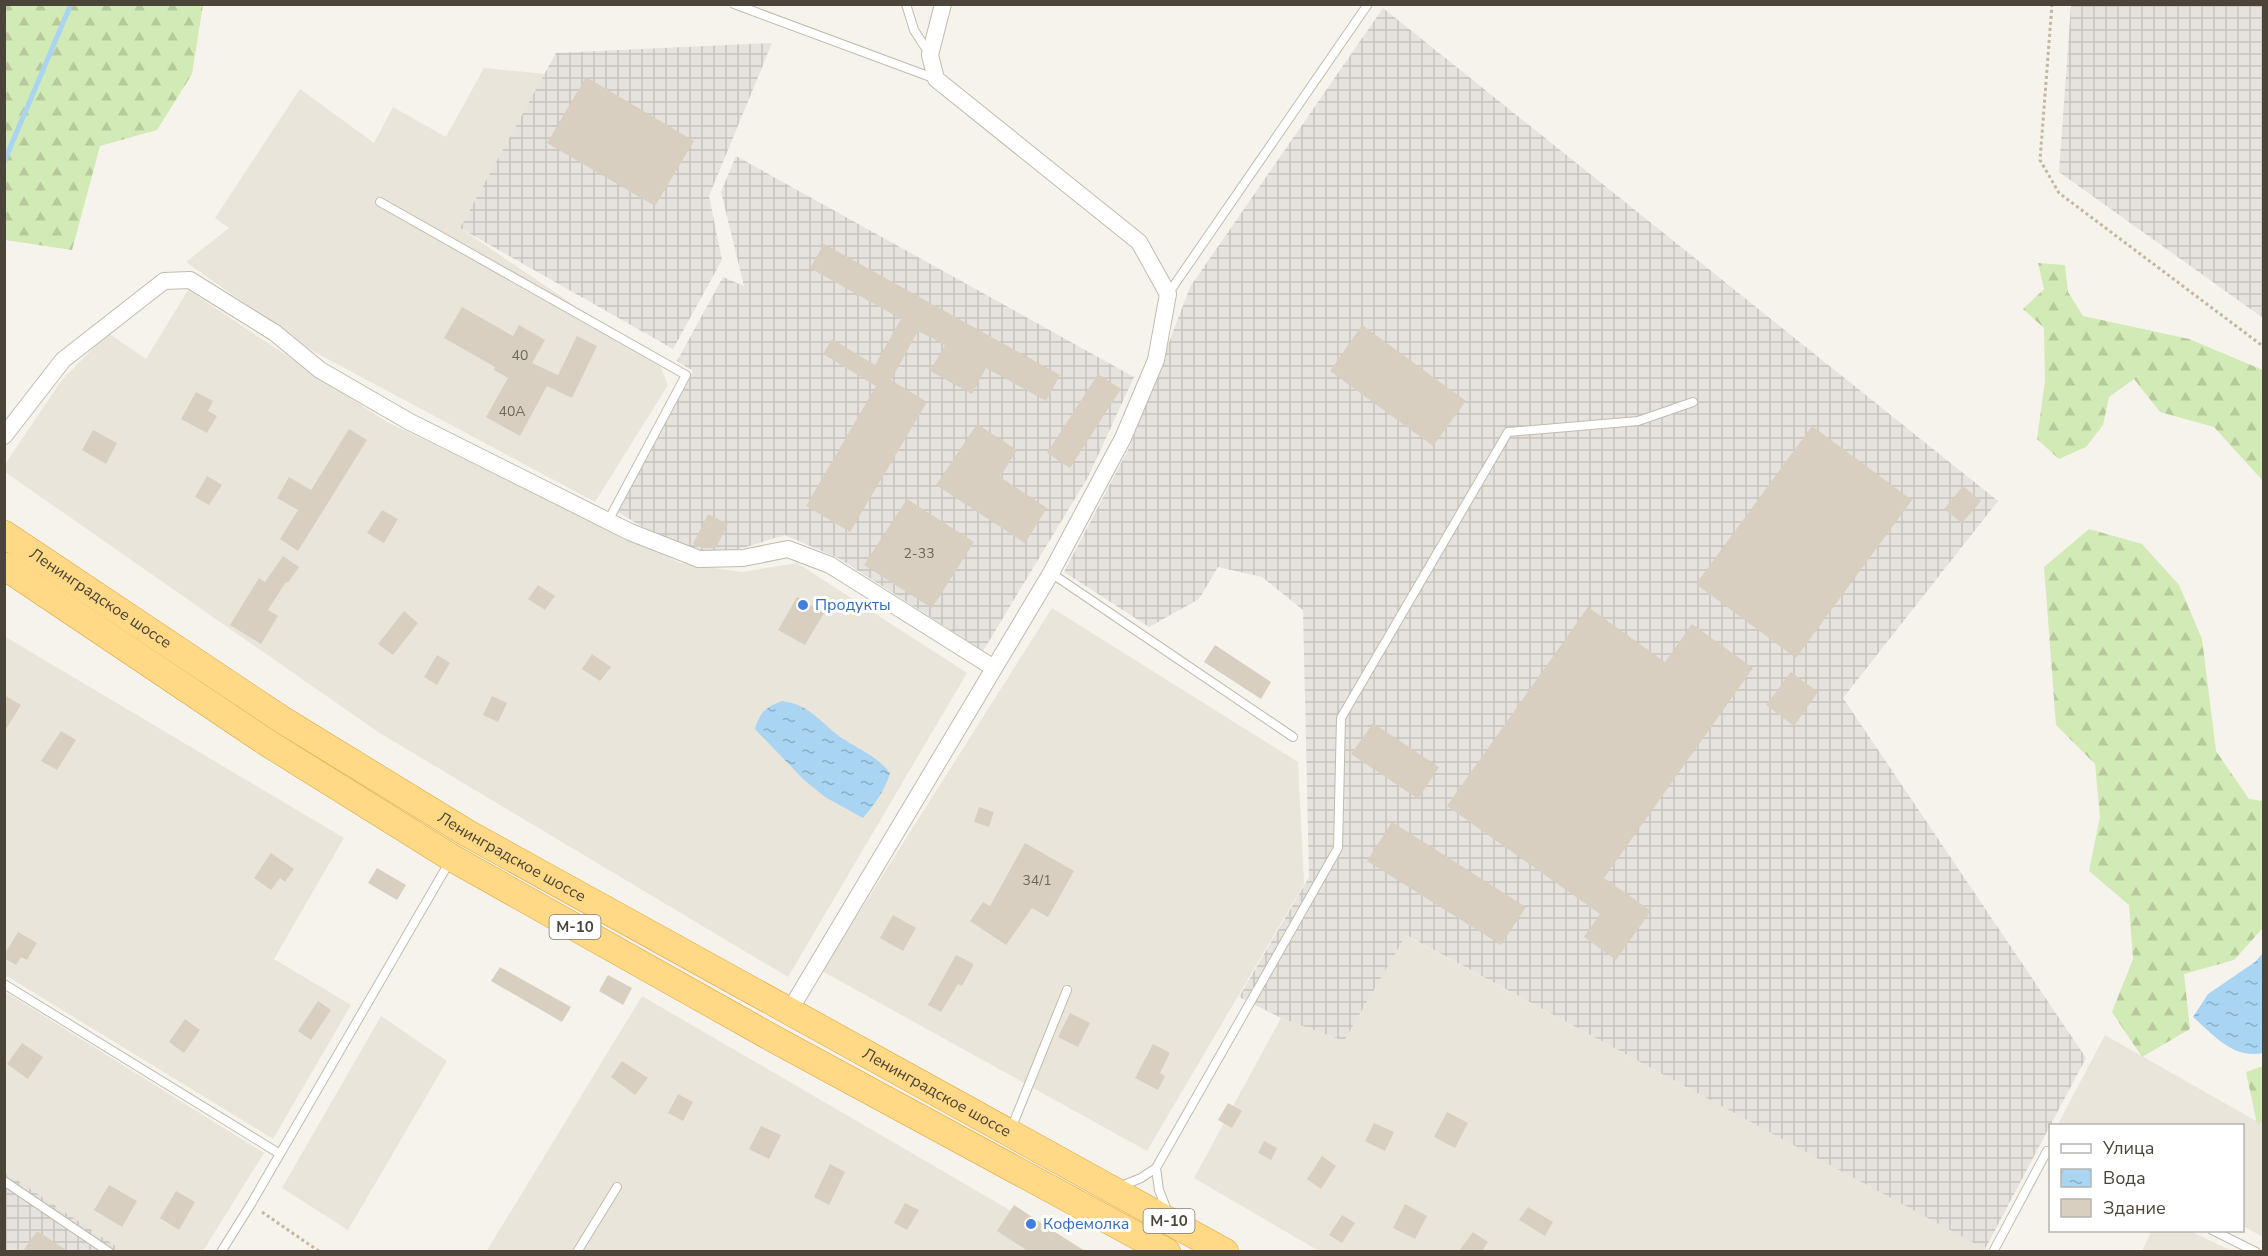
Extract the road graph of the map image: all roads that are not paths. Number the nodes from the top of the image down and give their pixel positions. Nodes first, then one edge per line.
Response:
1 (734, 4) edge
2 (906, 4) edge
3 (943, 4) edge
4 (1368, 4) edge
5 (930, 55) junction
6 (936, 79) junction
7 (380, 202) dead end
8 (1168, 294) junction
9 (1694, 402) dead end
10 (4, 436) edge
11 (608, 521) junction
12 (4, 534) edge
13 (4, 566) edge
14 (1052, 573) junction
15 (994, 668) junction
16 (1293, 737) dead end
17 (452, 858) junction
18 (4, 984) edge
19 (1067, 990) dead end
20 (790, 1010) junction
21 (1010, 1132) junction
22 (2049, 1152) edge
23 (280, 1154) junction
24 (1156, 1168) junction
25 (4, 1182) edge
26 (617, 1186) dead end
27 (1113, 1189) junction
28 (1174, 1223) junction
29 (2216, 1232) edge
30 (109, 1251) edge
31 (221, 1251) edge
32 (577, 1251) edge
33 (1167, 1251) edge
34 (1226, 1251) edge
35 (1993, 1251) edge
36 (2256, 1251) edge

1 - 6 lane
2 - 5 lane
3 - 5 street
4 - 8 lane
5 - 6 street
6 - 8 street
7 - 11 lane
8 - 14 street
9 - 24 lane
10 - 11 street
11 - 15 street
12 - 20 highway, Ленинградское шоссе / М-10
13 - 17 highway, Ленинградское шоссе / М-10
14 - 15 street
14 - 16 lane
15 - 20 street
17 - 23 lane
17 - 33 highway, Ленинградское шоссе / М-10
18 - 23 lane
19 - 21 lane
20 - 21 highway, Ленинградское шоссе / М-10
21 - 27 highway, Ленинградское шоссе / М-10
22 - 35 lane
23 - 31 lane
24 - 27 lane
24 - 28 lane
25 - 30 lane
26 - 32 lane
27 - 28 highway, Ленинградское шоссе / М-10
28 - 34 highway, Ленинградское шоссе / М-10
29 - 36 lane

